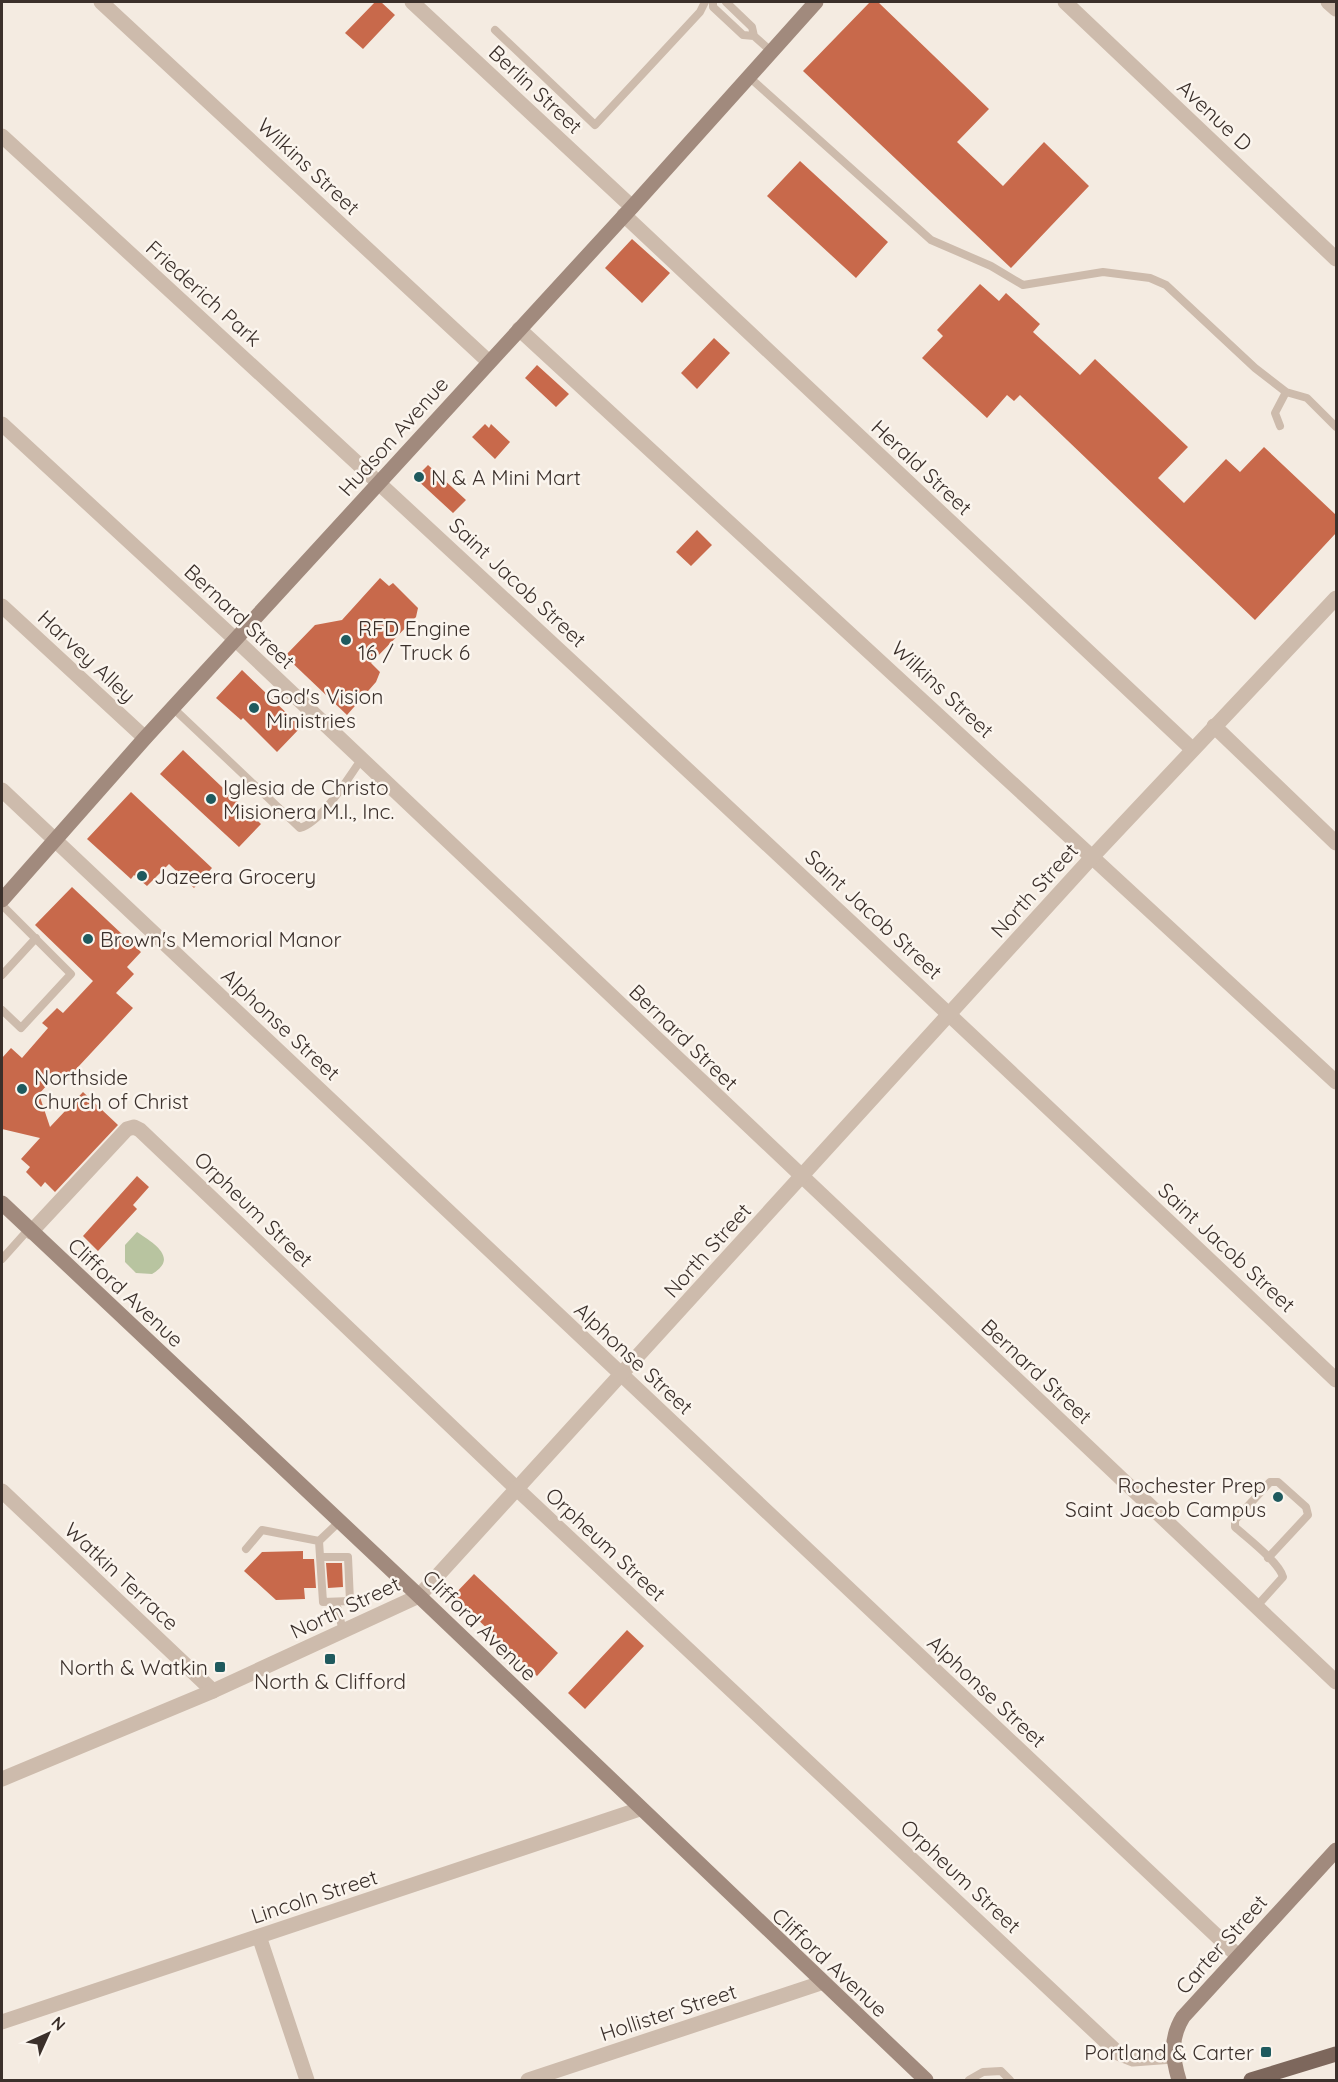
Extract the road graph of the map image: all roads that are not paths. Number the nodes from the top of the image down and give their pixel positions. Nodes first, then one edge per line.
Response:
1 (101, 2) edge
2 (412, 2) edge
3 (705, 2) edge
4 (713, 2) edge
5 (726, 2) edge
6 (816, 2) edge
7 (1065, 2) edge
8 (1328, 2) edge
9 (1336, 9) edge
10 (495, 30) dead end
11 (754, 36) junction
12 (772, 52) junction
13 (749, 77) junction
14 (2, 136) edge
15 (628, 211) junction
16 (1336, 259) edge
17 (519, 329) junction
18 (489, 362) junction
19 (1286, 393) junction
20 (2, 423) edge
21 (1280, 426) dead end
22 (1336, 427) edge
23 (379, 482) junction
24 (1336, 598) edge
25 (2, 606) edge
26 (236, 640) junction
27 (173, 708) junction
28 (1214, 726) junction
29 (145, 738) junction
30 (1192, 749) junction
31 (361, 760) junction
32 (2, 790) edge
33 (56, 840) junction
34 (1336, 843) edge
35 (1094, 855) junction
36 (2, 900) edge
37 (2, 905) edge
38 (36, 938) junction
39 (2, 975) edge
40 (2, 1010) edge
41 (950, 1013) junction
42 (1336, 1082) edge
43 (801, 1178) junction
44 (2, 1203) edge
45 (29, 1231) junction
46 (2, 1259) edge
47 (622, 1376) junction
48 (1336, 1380) edge
49 (518, 1489) junction
50 (2, 1491) edge
51 (340, 1521) junction
52 (319, 1541) junction
53 (246, 1549) dead end
54 (321, 1557) junction
55 (1268, 1558) junction
56 (419, 1596) junction
57 (336, 1602) junction
58 (1257, 1606) junction
59 (344, 1631) junction
60 (1336, 1682) edge
61 (213, 1691) junction
62 (2, 1779) edge
63 (640, 1809) junction
64 (1336, 1850) edge
65 (259, 1936) junction
66 (1238, 1956) junction
67 (821, 1983) junction
68 (2, 2022) edge
69 (1336, 2054) edge
70 (1173, 2056) junction
71 (307, 2080) edge
72 (528, 2080) edge
73 (926, 2080) edge
74 (969, 2080) edge
75 (1010, 2080) edge
76 (1179, 2080) edge
77 (1251, 2080) edge

1 - 18 street, Wilkins Street
2 - 15 street, Berlin Street
3 - 10 lane
4 - 11 lane
5 - 11 lane
6 - 12 main road, Hudson Avenue
7 - 16 street, Avenue D
8 - 9 street
11 - 12 lane
12 - 13 main road, Hudson Avenue
13 - 15 main road, Hudson Avenue
13 - 19 lane
14 - 23 street, Friederich Park
15 - 17 main road, Hudson Avenue
15 - 30 street, Herald Street
17 - 18 main road, Hudson Avenue
17 - 35 street, Wilkins Street
18 - 23 main road, Hudson Avenue
19 - 21 lane
19 - 22 lane
20 - 26 street, Bernard Street
23 - 26 main road, Hudson Avenue
23 - 41 street, Saint Jacob Street
24 - 28 street, North Street
25 - 29 street, Harvey Alley
26 - 27 main road, Hudson Avenue
26 - 31 street, Bernard Street
27 - 29 main road, Hudson Avenue
27 - 31 lane
28 - 30 street, North Street
28 - 34 street
29 - 33 main road, Hudson Avenue
30 - 35 street, North Street
31 - 43 street, Bernard Street
32 - 33 street, Alphonse Street
33 - 36 main road, Hudson Avenue
33 - 47 street, Alphonse Street
35 - 41 street, North Street
35 - 42 street, Wilkins Street
37 - 38 lane
38 - 39 lane
38 - 40 lane
41 - 43 street, North Street
41 - 48 street, Saint Jacob Street
43 - 47 street, North Street
43 - 58 street, Bernard Street
44 - 45 main road, Clifford Avenue
45 - 46 lane
45 - 49 street, Orpheum Street
45 - 51 main road, Clifford Avenue
47 - 49 street, North Street
47 - 66 street, Alphonse Street
49 - 56 street, North Street
49 - 70 street, Orpheum Street
50 - 61 street, Watkin Terrace
51 - 52 lane
51 - 56 main road, Clifford Avenue
52 - 53 lane
52 - 54 lane
54 - 57 lane
54 - 57 lane
55 - 55 lane
55 - 58 lane
56 - 59 street, North Street
56 - 63 main road, Clifford Avenue
57 - 59 lane
58 - 60 street, Bernard Street
59 - 61 street, North Street
61 - 62 street, North Street
63 - 65 street, Lincoln Street
63 - 67 main road, Clifford Avenue
64 - 66 main road, Carter Street
65 - 68 street, Lincoln Street
65 - 71 street
66 - 70 main road, Carter Street
67 - 72 street, Hollister Street
67 - 73 main road, Clifford Avenue
69 - 77 main road
70 - 76 main road, Carter Street
74 - 75 lane

